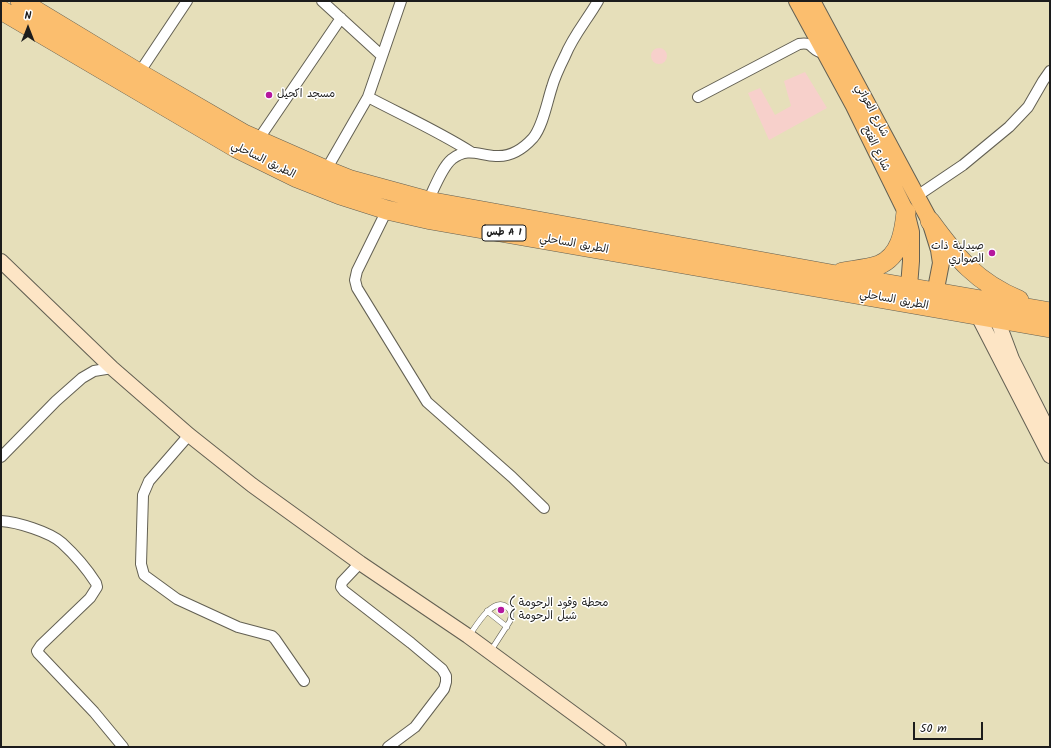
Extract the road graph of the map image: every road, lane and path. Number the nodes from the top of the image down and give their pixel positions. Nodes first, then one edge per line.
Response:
1 (322, 1) edge
2 (401, 1) edge
3 (598, 1) edge
4 (797, 1) edge
5 (812, 1) edge
6 (27, 3) edge
7 (182, 3) edge
8 (1, 10) edge
9 (341, 18) junction
10 (825, 53) junction
11 (381, 55) junction
12 (1050, 71) edge
13 (139, 73) junction
14 (368, 97) junction
15 (698, 97) dead end
16 (258, 140) junction
17 (471, 152) junction
18 (326, 170) junction
19 (917, 196) junction
20 (428, 201) junction
21 (387, 210) junction
22 (906, 212) junction
23 (930, 221) junction
24 (1, 261) edge
25 (831, 274) junction
26 (908, 295) junction
27 (934, 300) junction
28 (1046, 311) edge
29 (978, 316) junction
30 (997, 319) junction
31 (1050, 328) edge
32 (112, 368) junction
33 (1050, 434) edge
34 (189, 435) junction
35 (1050, 456) edge
36 (1, 457) edge
37 (544, 508) dead end
38 (1, 521) edge
39 (360, 564) junction
40 (487, 611) junction
41 (507, 627) junction
42 (468, 636) junction
43 (489, 653) junction
44 (304, 682) dead end
45 (123, 747) edge
46 (388, 747) edge
47 (619, 747) edge

1 - 9 street
2 - 11 street
3 - 17 street
4 - 10 main road, شارع الفتح
5 - 19 main road, شارع العواتي
6 - 13 highway, الطريق الساحلي / طس A 1
7 - 13 street
8 - 21 highway, الطريق الساحلي / طس A 1
9 - 11 street
9 - 16 street
10 - 15 street
10 - 22 main road, شارع الفتح
11 - 14 street
12 - 19 street
13 - 16 highway, الطريق الساحلي / طس A 1
14 - 17 street
14 - 18 street
16 - 18 highway, الطريق الساحلي / طس A 1
17 - 20 street
18 - 20 highway, الطريق الساحلي / طس A 1
19 - 23 main road, شارع العواتي
20 - 25 highway, الطريق الساحلي / طس A 1
21 - 26 highway, الطريق الساحلي / طس A 1
21 - 37 street
22 - 25 highway
22 - 26 main road, شارع الفتح
23 - 27 main road, شارع العواتي
23 - 28 highway
24 - 32 street
25 - 26 highway, الطريق الساحلي / طس A 1
26 - 27 highway, الطريق الساحلي / طس A 1
27 - 28 highway, الطريق الساحلي / طس A 1
27 - 29 highway, الطريق الساحلي / طس A 1
29 - 30 highway, الطريق الساحلي / طس A 1
29 - 35 street
30 - 31 highway, الطريق الساحلي / طس A 1
30 - 33 street
32 - 34 street
32 - 36 street
34 - 39 street
34 - 44 street
38 - 45 street
39 - 42 street
39 - 46 street
40 - 41 lane
40 - 41 lane
40 - 42 lane
41 - 43 lane
42 - 43 street
43 - 47 street

